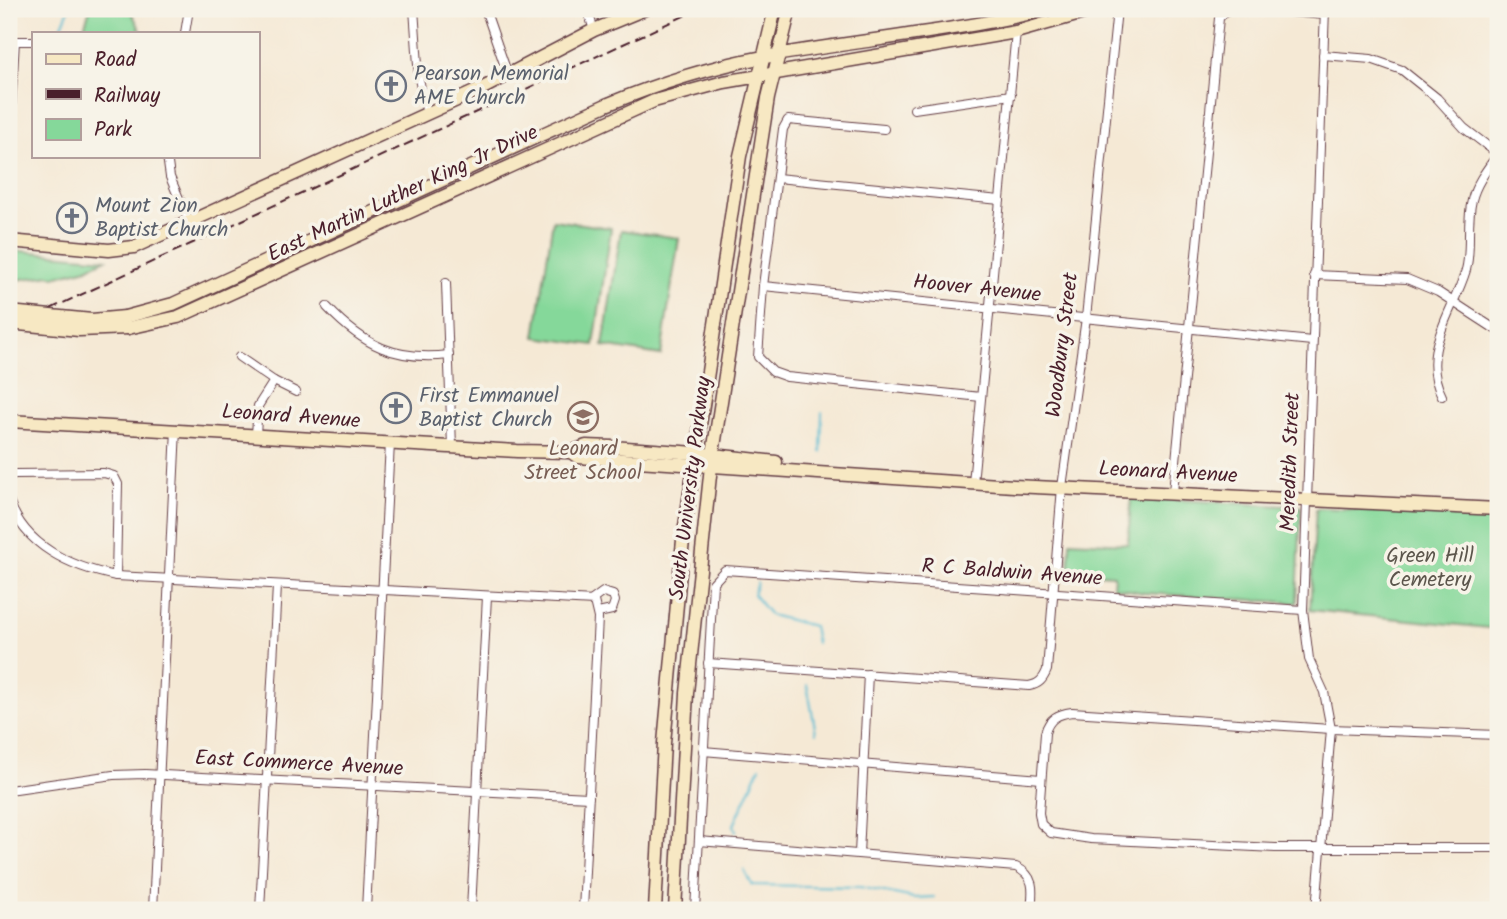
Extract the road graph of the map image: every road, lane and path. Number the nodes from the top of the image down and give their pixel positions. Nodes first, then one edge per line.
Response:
1 (189, 9) edge
2 (414, 9) edge
3 (485, 9) edge
4 (587, 9) edge
5 (645, 9) edge
6 (775, 9) edge
7 (790, 9) edge
8 (1049, 9) edge
9 (1098, 9) edge
10 (1117, 9) edge
11 (1226, 9) edge
12 (1253, 9) edge
13 (1325, 12) edge
14 (594, 30) junction
15 (185, 32) edge
16 (1016, 32) junction
17 (12, 41) edge
18 (32, 41) edge
19 (778, 55) junction
20 (1323, 55) junction
21 (763, 57) junction
22 (508, 75) junction
23 (773, 75) junction
24 (758, 77) junction
25 (1011, 95) junction
26 (914, 108) dead end
27 (427, 114) junction
28 (884, 129) dead end
29 (9, 143) edge
30 (1498, 154) edge
31 (167, 158) edge
32 (777, 178) junction
33 (1000, 200) junction
34 (189, 222) junction
35 (9, 241) edge
36 (1314, 275) junction
37 (446, 283) dead end
38 (763, 286) junction
39 (1454, 303) junction
40 (327, 307) dead end
41 (990, 308) junction
42 (9, 312) edge
43 (1086, 317) junction
44 (9, 323) edge
45 (127, 323) junction
46 (1188, 328) junction
47 (1498, 331) edge
48 (1312, 341) junction
49 (449, 355) junction
50 (239, 357) dead end
51 (274, 381) junction
52 (296, 391) dead end
53 (1442, 396) dead end
54 (981, 397) junction
55 (9, 421) edge
56 (176, 429) junction
57 (256, 434) junction
58 (390, 443) junction
59 (452, 447) junction
60 (695, 459) junction
61 (712, 461) junction
62 (9, 476) edge
63 (973, 483) junction
64 (1062, 487) junction
65 (1173, 492) junction
66 (9, 500) edge
67 (1308, 502) junction
68 (1498, 509) edge
69 (116, 576) junction
70 (167, 579) junction
71 (277, 586) junction
72 (382, 591) junction
73 (1053, 594) junction
74 (487, 596) junction
75 (1303, 610) junction
76 (708, 663) junction
77 (868, 674) junction
78 (1331, 729) junction
79 (1498, 735) edge
80 (703, 751) junction
81 (863, 764) junction
82 (158, 774) junction
83 (1041, 779) junction
84 (267, 780) junction
85 (372, 786) junction
86 (9, 790) edge
87 (477, 791) junction
88 (589, 797) junction
89 (699, 841) junction
90 (1498, 848) edge
91 (1322, 849) junction
92 (859, 854) junction
93 (153, 910) edge
94 (260, 910) edge
95 (366, 910) edge
96 (471, 910) edge
97 (583, 910) edge
98 (655, 910) edge
99 (675, 910) edge
100 (695, 910) edge
101 (1031, 910) edge
102 (1315, 910) edge

1 - 15 street
2 - 27 street
3 - 22 street
4 - 14 street
5 - 14 main road
6 - 21 main road, South University Parkway
7 - 19 main road, South University Parkway
8 - 19 main road, East Martin Luther King Jr Drive
9 - 16 main road, East Martin Luther King Jr Drive
10 - 43 street, Woodbury Street
11 - 46 street
12 - 13 street
13 - 20 street, Meredith Street
14 - 22 main road
16 - 23 main road, East Martin Luther King Jr Drive
16 - 25 street
17 - 18 street
17 - 29 street
19 - 21 main road, East Martin Luther King Jr Drive
19 - 23 main road, South University Parkway
20 - 30 street
20 - 36 street, Meredith Street
21 - 24 main road, South University Parkway
21 - 45 main road, East Martin Luther King Jr Drive
22 - 27 main road
23 - 24 main road, East Martin Luther King Jr Drive
23 - 61 main road, South University Parkway
24 - 45 main road, East Martin Luther King Jr Drive
24 - 60 main road, South University Parkway
25 - 26 street
25 - 33 street
27 - 34 main road
28 - 32 street
30 - 39 street
31 - 34 street
32 - 33 street
32 - 38 street
33 - 41 street
34 - 35 main road
36 - 39 street
36 - 48 street, Meredith Street
37 - 49 street
38 - 41 street, Hoover Avenue
38 - 54 street
39 - 47 street
39 - 53 street
40 - 49 street
41 - 43 street, Hoover Avenue
41 - 54 street
42 - 45 main road, East Martin Luther King Jr Drive, bridge
43 - 46 street, Hoover Avenue
43 - 64 street, Woodbury Street
44 - 45 main road, East Martin Luther King Jr Drive, bridge
46 - 48 street, Hoover Avenue
46 - 65 street
48 - 67 street, Meredith Street
49 - 59 street
50 - 51 street
51 - 52 street
51 - 57 street
54 - 63 street
55 - 56 main road, Leonard Avenue
56 - 57 main road, Leonard Avenue
56 - 70 street
57 - 58 main road, Leonard Avenue
58 - 59 main road, Leonard Avenue
58 - 72 street
59 - 60 main road, Leonard Avenue
60 - 61 main road, Leonard Avenue
60 - 98 main road, South University Parkway
61 - 63 main road, Leonard Avenue
61 - 99 main road, South University Parkway
62 - 69 street
63 - 64 main road, Leonard Avenue
64 - 65 main road, Leonard Avenue
64 - 73 street, Woodbury Street
65 - 67 main road, Leonard Avenue
66 - 69 street
67 - 68 main road, Leonard Avenue
67 - 75 street, Meredith Street
69 - 70 street
70 - 71 street
70 - 82 street
71 - 72 street
71 - 84 street
72 - 74 street
72 - 85 street
73 - 75 street, R C Baldwin Avenue
73 - 76 street, R C Baldwin Avenue
73 - 77 street, Woodbury Street
74 - 87 street
74 - 88 street
75 - 78 street, Meredith Street
76 - 77 street
76 - 80 street
77 - 81 street
78 - 79 street
78 - 83 street
78 - 91 street, Meredith Street
80 - 81 street
80 - 89 street
81 - 83 street
81 - 92 street
82 - 84 street, East Commerce Avenue
82 - 86 street, East Commerce Avenue
82 - 93 street
83 - 91 street
84 - 85 street, East Commerce Avenue
84 - 94 street
85 - 87 street, East Commerce Avenue
85 - 95 street
87 - 88 street, East Commerce Avenue
87 - 96 street
88 - 97 street
89 - 92 street
89 - 100 street
90 - 91 street
91 - 102 street, Meredith Street
92 - 101 street

